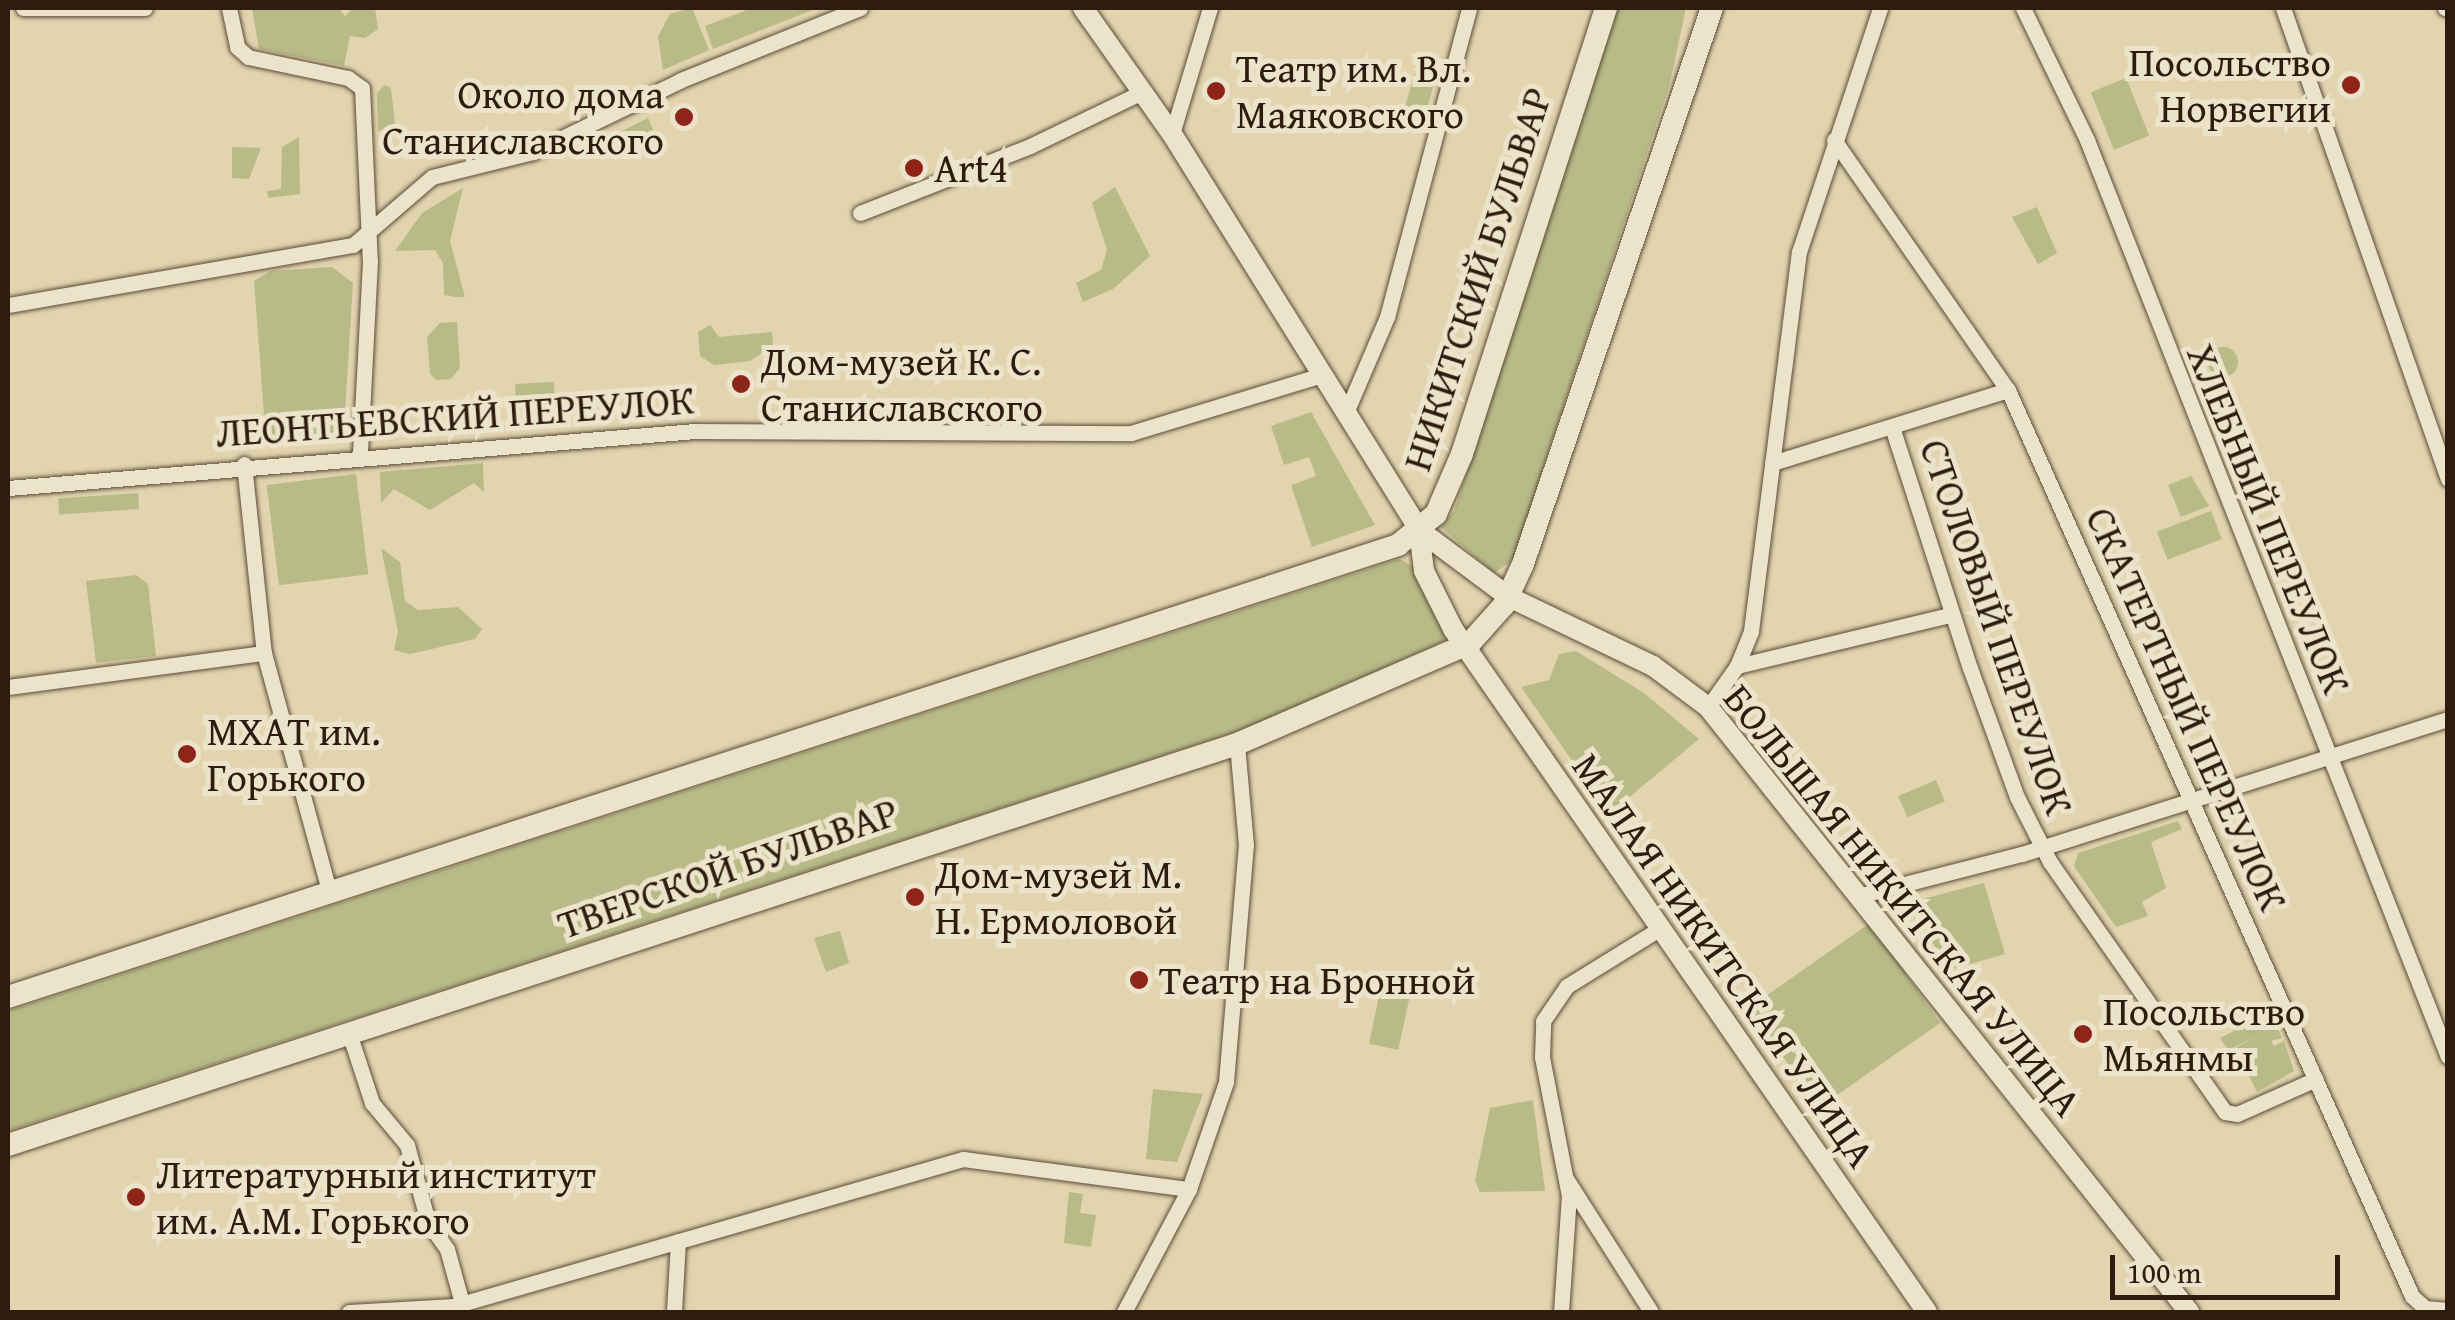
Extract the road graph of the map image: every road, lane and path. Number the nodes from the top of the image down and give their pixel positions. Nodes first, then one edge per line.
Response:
1 (24, 8) edge
2 (145, 8) edge
3 (230, 8) edge
4 (860, 8) edge
5 (1083, 8) edge
6 (1210, 8) edge
7 (1470, 8) edge
8 (1606, 8) edge
9 (1698, 8) edge
10 (1712, 8) edge
11 (1880, 8) edge
12 (2023, 8) edge
13 (2282, 8) edge
14 (1684, 75) junction
15 (1142, 92) junction
16 (1172, 134) junction
17 (1834, 140) junction
18 (860, 214) dead end
19 (370, 233) junction
20 (8, 305) edge
21 (1319, 376) junction
22 (2008, 390) junction
23 (1345, 415) junction
24 (1892, 427) junction
25 (360, 455) junction
26 (1772, 463) junction
27 (244, 464) junction
28 (2448, 479) edge
29 (8, 488) edge
30 (1419, 530) junction
31 (1508, 597) junction
32 (1950, 615) junction
33 (1465, 646) junction
34 (264, 653) junction
35 (1737, 666) junction
36 (8, 687) edge
37 (1708, 706) junction
38 (2448, 718) edge
39 (1237, 744) junction
40 (2329, 758) junction
41 (2191, 798) junction
42 (2041, 847) junction
43 (330, 894) junction
44 (1858, 896) junction
45 (1662, 927) junction
46 (8, 997) edge
47 (350, 1036) junction
48 (2448, 1057) edge
49 (2316, 1080) junction
50 (8, 1145) edge
51 (1568, 1180) junction
52 (1189, 1190) junction
53 (678, 1241) junction
54 (467, 1305) edge
55 (2448, 1310) edge
56 (349, 1312) edge
57 (674, 1312) edge
58 (1124, 1312) edge
59 (1562, 1312) edge
60 (1652, 1312) edge
61 (1927, 1312) edge
62 (2188, 1312) edge

1 - 2 street
3 - 19 street
4 - 19 street
5 - 15 street
6 - 16 street
7 - 23 street
8 - 30 main road, НИКИТСКИЙ БУЛЬВАР
9 - 14 main road
10 - 14 main road
11 - 17 street
12 - 40 street, ХЛЕБНЫЙ ПЕРЕУЛОК
13 - 28 street
14 - 31 main road
15 - 16 street
15 - 18 street
16 - 21 street
17 - 22 street, СКАТЕРТНЫЙ ПЕРЕУЛОК
17 - 26 street
19 - 20 street
19 - 25 street
21 - 23 street
21 - 25 street, ЛЕОНТЬЕВСКИЙ ПЕРЕУЛОК
22 - 24 street
22 - 41 street, СКАТЕРТНЫЙ ПЕРЕУЛОК
23 - 30 street
24 - 26 street
24 - 32 street, СТОЛОВЫЙ ПЕРЕУЛОК
25 - 27 street, ЛЕОНТЬЕВСКИЙ ПЕРЕУЛОК
26 - 35 street
27 - 29 street, ЛЕОНТЬЕВСКИЙ ПЕРЕУЛОК
27 - 34 street
30 - 31 street, БОЛЬШАЯ НИКИТСКАЯ УЛИЦА
30 - 33 street, МАЛАЯ НИКИТСКАЯ УЛИЦА
30 - 43 main road, НИКИТСКИЙ БУЛЬВАР
31 - 33 main road
31 - 37 street, БОЛЬШАЯ НИКИТСКАЯ УЛИЦА
32 - 35 street
32 - 42 street, СТОЛОВЫЙ ПЕРЕУЛОК
33 - 39 main road, ТВЕРСКОЙ БУЛЬВАР
33 - 45 street, МАЛАЯ НИКИТСКАЯ УЛИЦА
34 - 36 street
34 - 43 street
35 - 37 street
37 - 44 street, БОЛЬШАЯ НИКИТСКАЯ УЛИЦА
38 - 40 street
39 - 47 main road, ТВЕРСКОЙ БУЛЬВАР
39 - 52 street
40 - 41 street
40 - 48 street, ХЛЕБНЫЙ ПЕРЕУЛОК
41 - 42 street
41 - 49 street, СКАТЕРТНЫЙ ПЕРЕУЛОК
42 - 44 street
42 - 49 street, СТОЛОВЫЙ ПЕРЕУЛОК
43 - 46 main road
44 - 62 street, БОЛЬШАЯ НИКИТСКАЯ УЛИЦА
45 - 51 street
45 - 61 street, МАЛАЯ НИКИТСКАЯ УЛИЦА
47 - 50 main road, ТВЕРСКОЙ БУЛЬВАР
47 - 54 street
49 - 55 street, СКАТЕРТНЫЙ ПЕРЕУЛОК
51 - 59 street
51 - 60 street
52 - 53 street
52 - 58 street
53 - 54 street
53 - 57 street
54 - 56 street

